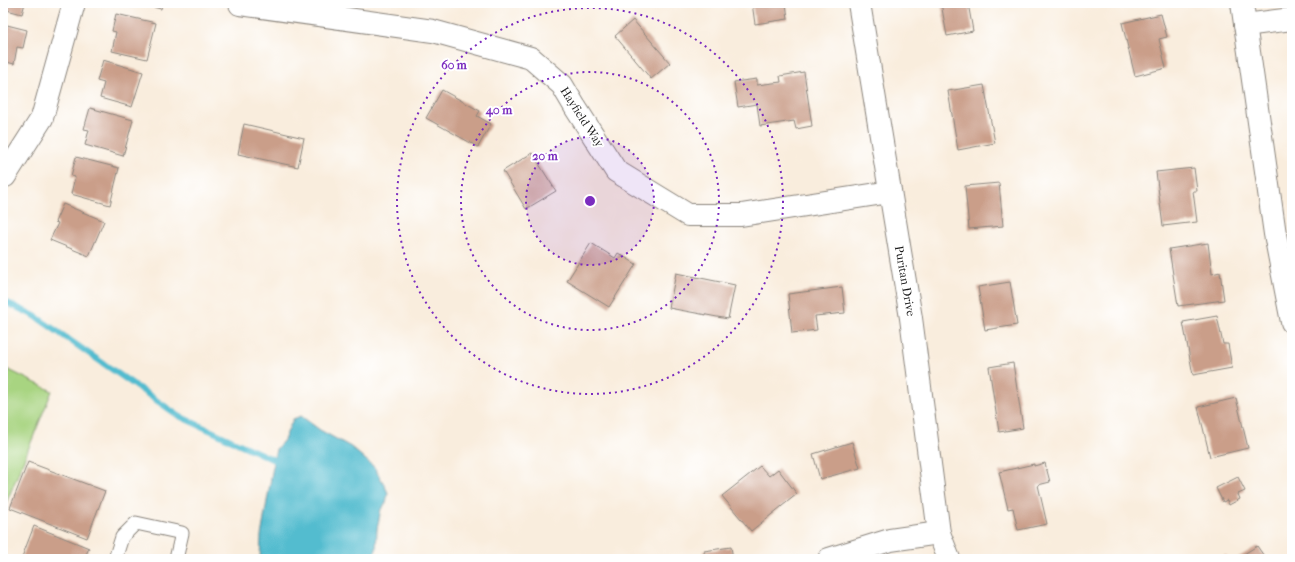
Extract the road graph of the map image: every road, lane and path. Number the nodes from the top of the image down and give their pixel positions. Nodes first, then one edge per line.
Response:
1 (74, 3) edge
2 (859, 3) edge
3 (1242, 3) edge
4 (240, 4) edge
5 (1292, 19) edge
6 (1245, 25) junction
7 (5, 176) dead end
8 (890, 192) junction
9 (1292, 322) edge
10 (938, 533) junction
11 (115, 559) edge
12 (176, 559) edge
13 (829, 559) edge
14 (949, 559) edge

1 - 7 street
2 - 8 street, Puritan Drive
3 - 6 street
4 - 8 street, Hayfield Way
5 - 6 street
6 - 9 street
8 - 10 street, Puritan Drive
10 - 13 street
10 - 14 street, Puritan Drive
11 - 12 lane

